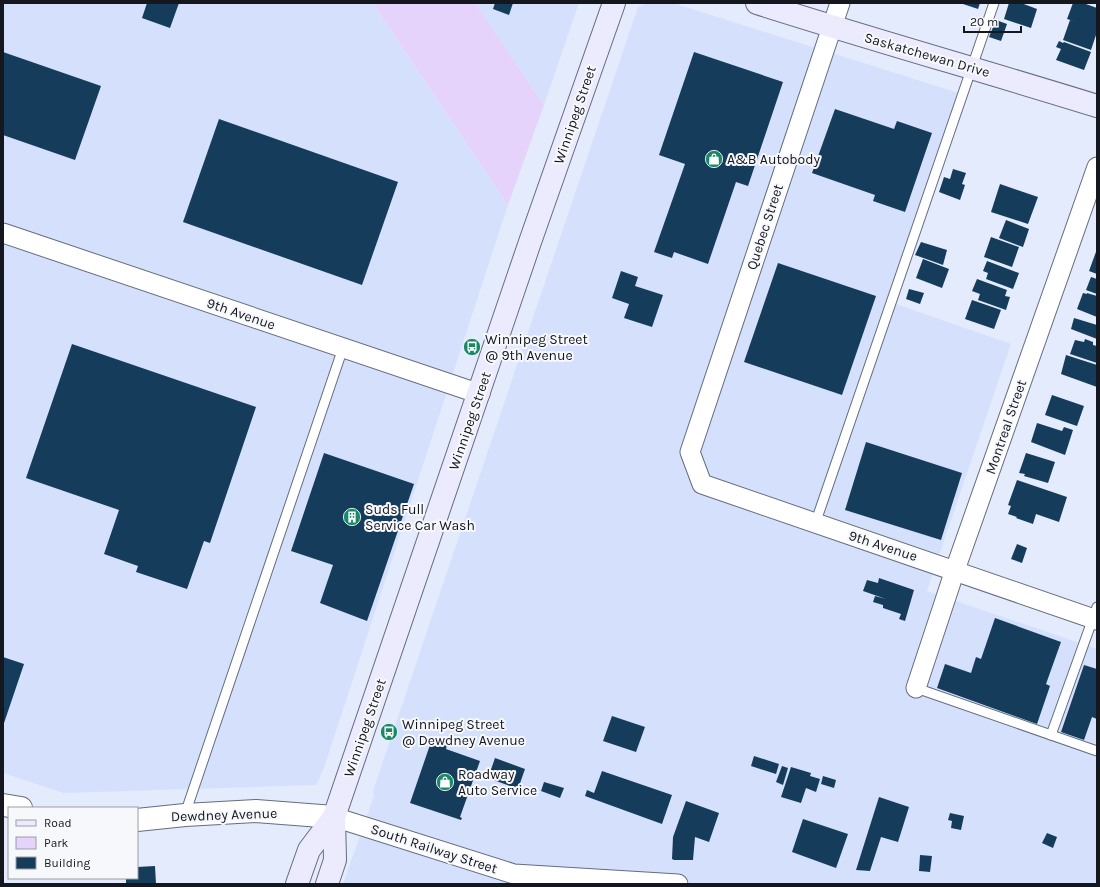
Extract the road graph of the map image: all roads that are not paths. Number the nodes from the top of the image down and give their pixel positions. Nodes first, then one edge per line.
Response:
1 (614, 3) edge
2 (757, 3) edge
3 (840, 3) edge
4 (994, 3) edge
5 (832, 27) junction
6 (972, 68) junction
7 (1097, 106) edge
8 (1097, 167) edge
9 (3, 233) edge
10 (343, 348) junction
11 (480, 394) junction
12 (690, 452) joint
13 (815, 524) junction
14 (955, 570) junction
15 (1096, 615) edge
16 (916, 688) joint
17 (1051, 735) junction
18 (1097, 751) edge
19 (3, 805) edge
20 (15, 807) edge
21 (185, 815) junction
22 (334, 817) junction
23 (138, 820) edge
24 (297, 884) edge
25 (327, 884) edge
26 (678, 884) edge

1 - 11 main road, Winnipeg Street
2 - 5 main road, Saskatchewan Drive
3 - 5 street, Quebec Street
4 - 6 lane
5 - 6 main road, Saskatchewan Drive
5 - 12 street, Quebec Street
6 - 7 main road, Saskatchewan Drive
6 - 13 lane
8 - 14 street, Montreal Street
9 - 10 street, 9th Avenue
10 - 11 street, 9th Avenue
10 - 21 lane
11 - 22 main road, Winnipeg Street
12 - 13 street, 9th Avenue
13 - 14 street, 9th Avenue
14 - 15 street, 9th Avenue
14 - 16 street, Montreal Street
15 - 17 lane
16 - 17 lane
17 - 18 lane
19 - 20 street
21 - 22 street, Dewdney Avenue
21 - 23 street, Dewdney Avenue
22 - 24 main road, Winnipeg Street
22 - 25 main road, Winnipeg Street
22 - 26 street, South Railway Street

